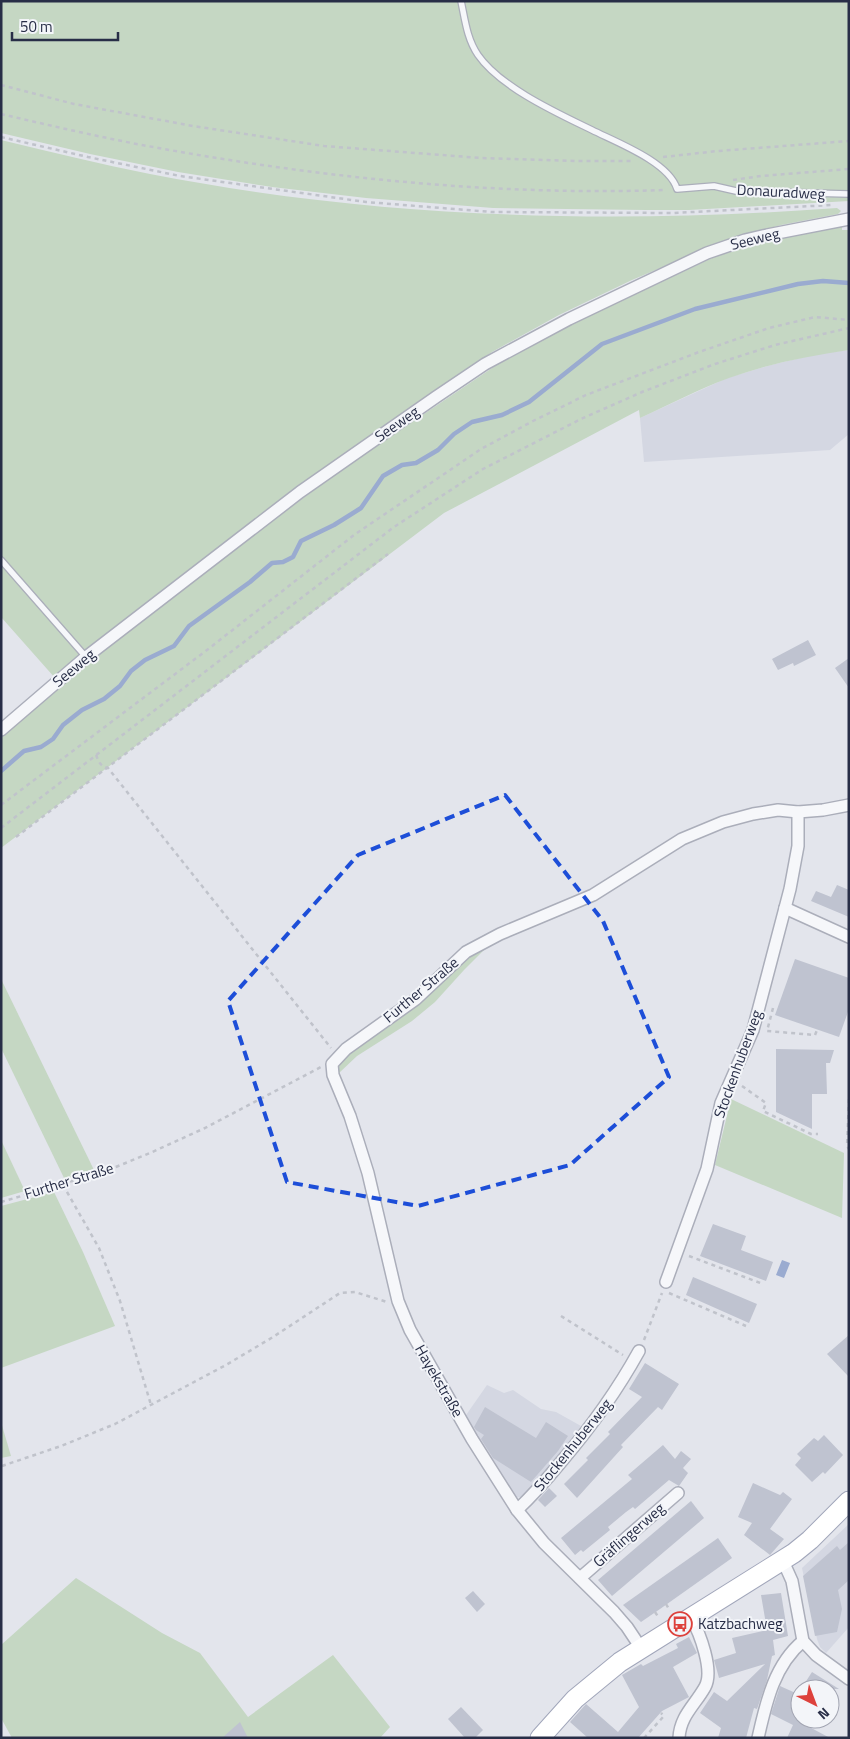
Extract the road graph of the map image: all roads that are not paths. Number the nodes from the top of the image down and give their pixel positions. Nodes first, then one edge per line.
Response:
1 (462, 1) edge
2 (849, 194) edge
3 (849, 219) edge
4 (1, 560) edge
5 (86, 657) junction
6 (1, 730) edge
7 (849, 805) edge
8 (798, 812) junction
9 (785, 908) junction
10 (849, 937) edge
11 (335, 1060) joint
12 (666, 1282) dead end
13 (636, 1356) road end
14 (678, 1493) dead end
15 (849, 1501) edge
16 (517, 1510) junction
17 (783, 1561) junction
18 (580, 1578) junction
19 (691, 1618) junction
20 (803, 1641) junction
21 (641, 1648) junction
22 (849, 1678) edge
23 (540, 1738) edge
24 (679, 1738) edge
25 (758, 1738) edge

1 - 2 lane, Donauradweg
3 - 5 street, Seeweg
4 - 5 lane
5 - 6 street, Seeweg
7 - 8 street, Further Straße
8 - 9 street, Stockenhuberweg
8 - 11 street, Further Straße
9 - 10 street
9 - 12 street, Stockenhuberweg
11 - 16 street, Hayekstraße
13 - 16 street, Stockenhuberweg
14 - 18 street, Gräflingerweg
15 - 17 main road
16 - 18 street, Hayekstraße
17 - 19 main road
17 - 20 street
18 - 21 street, Hayekstraße
19 - 21 main road
19 - 24 street
20 - 22 street
20 - 25 street
21 - 23 main road

